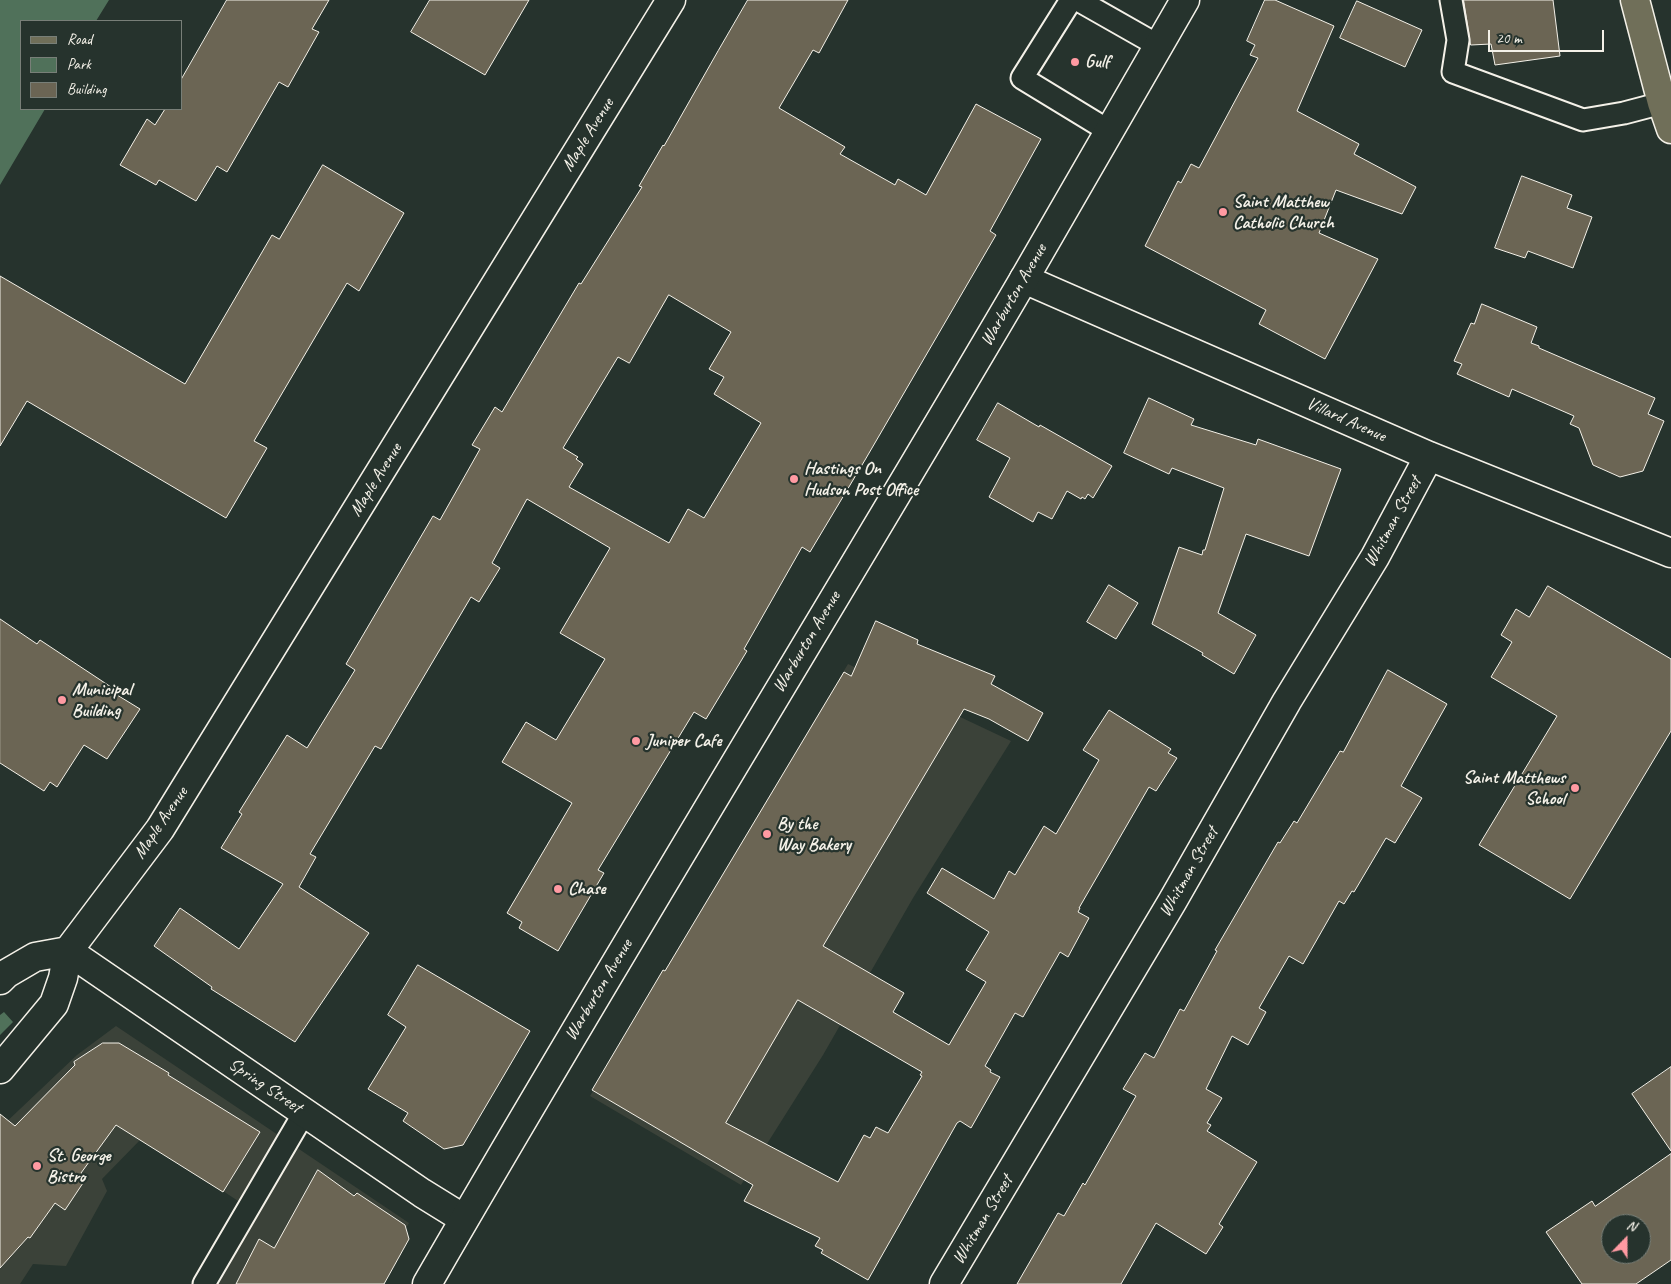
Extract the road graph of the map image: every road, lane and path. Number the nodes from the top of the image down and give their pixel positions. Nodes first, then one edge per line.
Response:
1 (671, 0) edge
2 (1071, 0) edge
3 (1185, 0) edge
4 (1451, 0) edge
5 (1635, 0) edge
6 (1091, 4) edge
7 (1159, 46) junction
8 (1667, 104) edge
9 (1671, 129) edge
10 (1109, 131) junction
11 (1024, 279) junction
12 (1429, 456) junction
13 (1671, 553) edge
14 (68, 951) junction
15 (0, 980) edge
16 (0, 1069) edge
17 (304, 1112) junction
18 (464, 1219) junction
19 (204, 1284) edge
20 (427, 1284) edge
21 (944, 1284) edge

1 - 14 street, Maple Avenue
2 - 10 lane
3 - 7 street, Warburton Avenue
4 - 8 lane
5 - 8 main road
6 - 7 lane
7 - 10 street, Warburton Avenue
8 - 9 main road
10 - 11 street, Warburton Avenue
11 - 12 street, Villard Avenue
11 - 18 street, Warburton Avenue
12 - 13 street, Villard Avenue
12 - 21 street, Whitman Street
14 - 15 street
14 - 16 street
14 - 17 street, Spring Street
17 - 18 street, Spring Street
17 - 19 lane
18 - 20 street, Warburton Avenue

